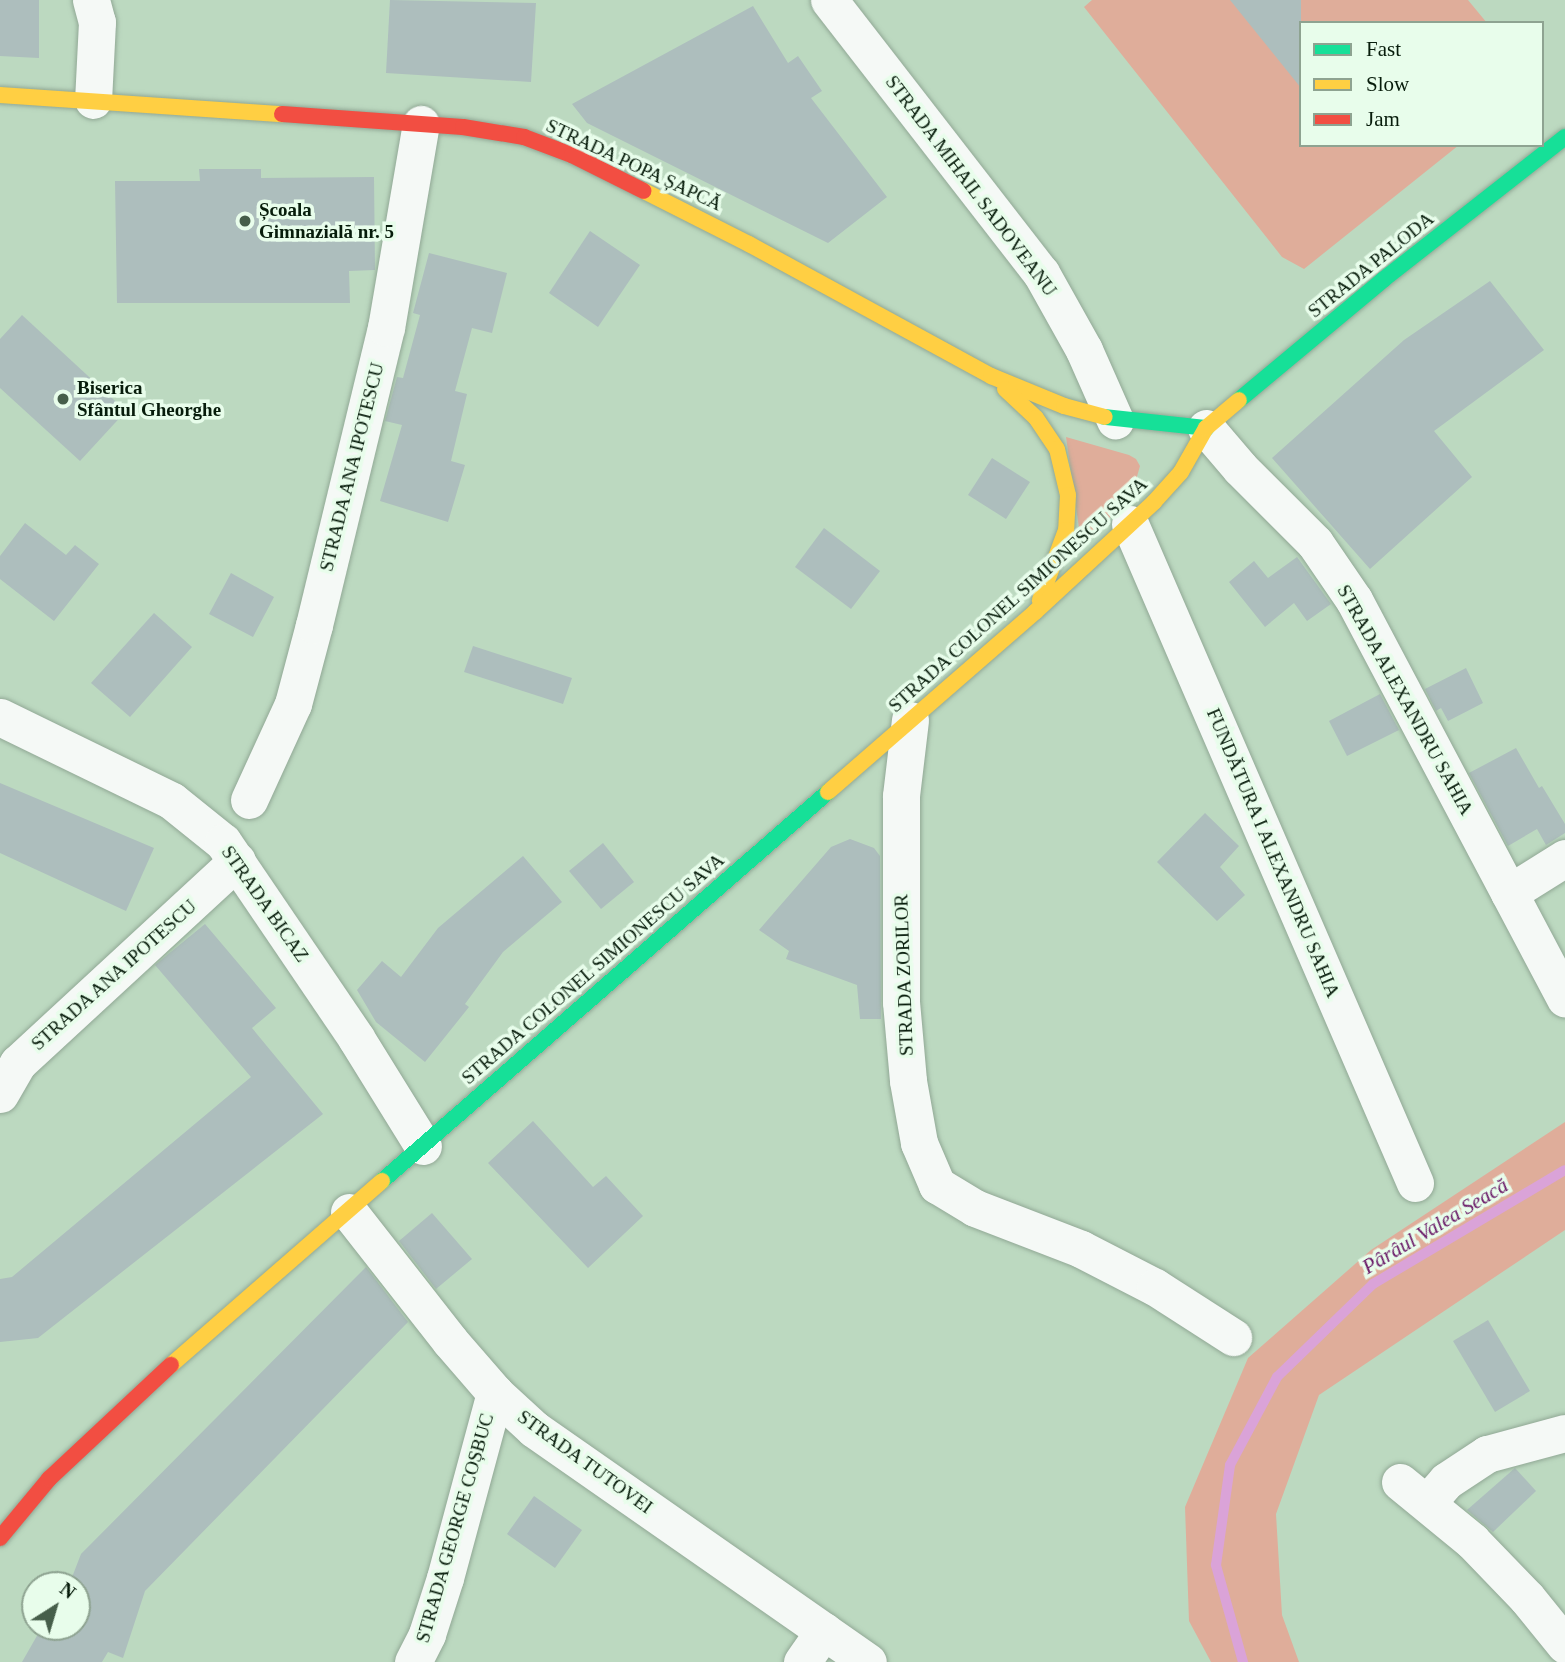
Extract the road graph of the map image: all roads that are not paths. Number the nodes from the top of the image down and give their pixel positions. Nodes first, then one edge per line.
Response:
1 (91, 0) edge
2 (829, 0) edge
3 (0, 95) edge
4 (93, 100) junction
5 (421, 124) junction
6 (1565, 137) edge
7 (991, 376) junction
8 (1115, 421) junction
9 (1206, 428) junction
10 (1130, 524) junction
11 (1035, 612) junction
12 (0, 718) edge
13 (910, 720) junction
14 (248, 800) dead end
15 (1565, 858) edge
16 (237, 861) junction
17 (1509, 893) junction
18 (1565, 999) edge
19 (0, 1094) edge
20 (423, 1146) junction
21 (1415, 1183) dead end
22 (349, 1212) junction
23 (1233, 1337) dead end
24 (495, 1393) junction
25 (1565, 1433) edge
26 (0, 1538) edge
27 (824, 1631) junction
28 (1565, 1645) edge
29 (413, 1662) edge
30 (802, 1662) edge
31 (868, 1662) edge

1 - 4 street
2 - 8 street, STRADA MIHAIL SADOVEANU
3 - 4 main road, STRADA POPA ȘAPCĂ
4 - 5 main road, STRADA POPA ȘAPCĂ
5 - 7 main road, STRADA POPA ȘAPCĂ
5 - 14 street, STRADA ANA IPOTESCU
6 - 9 main road, STRADA PALODA
7 - 8 main road, STRADA POPA ȘAPCĂ
7 - 11 main road
8 - 9 main road, STRADA POPA ȘAPCĂ
9 - 10 main road, STRADA COLONEL SIMIONESCU SAVA
9 - 17 street, STRADA ALEXANDRU SAHIA
10 - 11 main road, STRADA COLONEL SIMIONESCU SAVA
10 - 21 street, FUNDĂTURA I ALEXANDRU SAHIA
11 - 13 main road, STRADA COLONEL SIMIONESCU SAVA
12 - 16 street, STRADA BICAZ
13 - 20 main road, STRADA COLONEL SIMIONESCU SAVA
13 - 23 street, STRADA ZORILOR
15 - 17 street
16 - 19 street, STRADA ANA IPOTESCU
16 - 20 street, STRADA BICAZ
17 - 18 street, STRADA ALEXANDRU SAHIA
20 - 22 main road, STRADA COLONEL SIMIONESCU SAVA
22 - 24 street, STRADA TUTOVEI
22 - 26 main road, STRADA COLONEL SIMIONESCU SAVA
24 - 27 street, STRADA TUTOVEI
24 - 29 street, STRADA GEORGE COȘBUC
25 - 28 street
27 - 30 street
27 - 31 street, STRADA TUTOVEI

